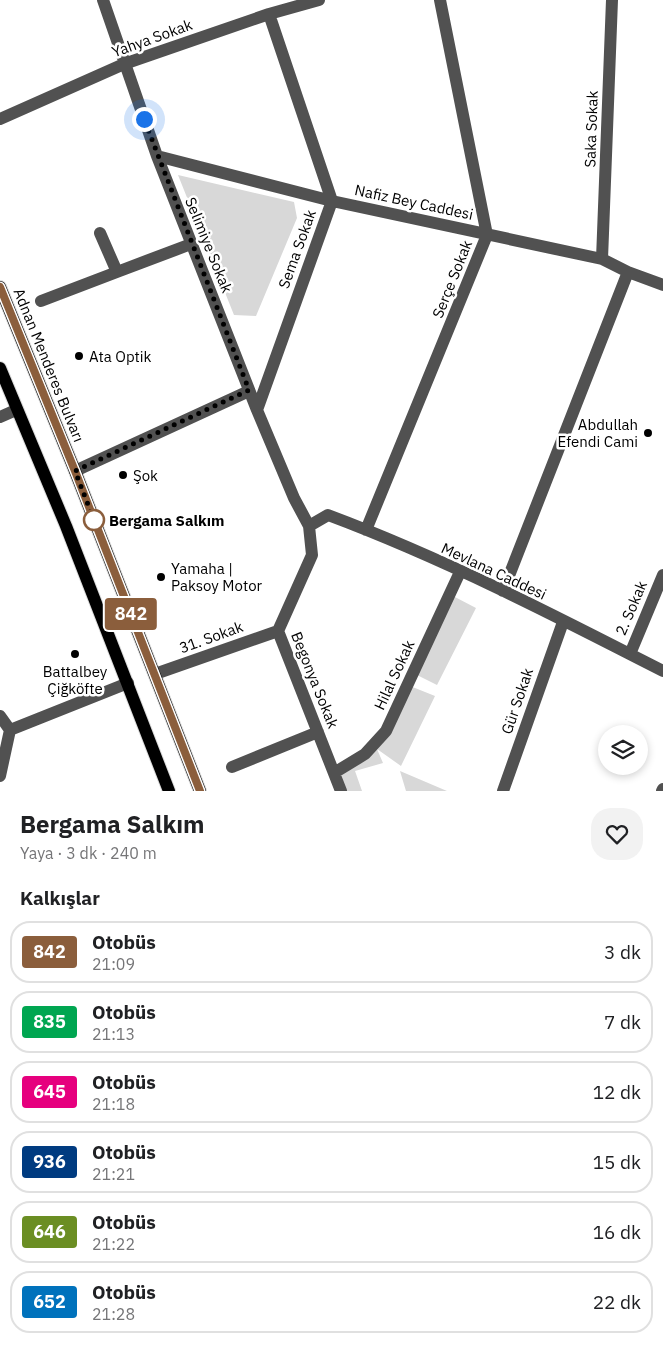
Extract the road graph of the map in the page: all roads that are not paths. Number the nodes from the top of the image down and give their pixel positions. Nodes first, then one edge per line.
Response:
1 (103, 0) edge
2 (319, 0) edge
3 (440, 0) edge
4 (612, 0) edge
5 (269, 14) junction
6 (124, 64) junction
7 (0, 119) edge
8 (157, 156) junction
9 (332, 201) junction
10 (100, 233) dead end
11 (487, 235) junction
12 (191, 244) junction
13 (602, 259) junction
14 (117, 272) junction
15 (628, 272) junction
16 (663, 285) edge
17 (0, 287) edge
18 (41, 301) dead end
19 (0, 368) edge
20 (249, 390) junction
21 (16, 410) junction
22 (257, 410) junction
23 (0, 417) edge
24 (75, 471) junction
25 (294, 498) joint
26 (309, 526) junction
27 (366, 530) junction
28 (460, 572) junction
29 (663, 576) edge
30 (503, 591) junction
31 (563, 622) junction
32 (278, 631) junction
33 (630, 654) junction
34 (663, 671) edge
35 (155, 674) junction
36 (128, 683) junction
37 (0, 716) edge
38 (5, 729) edge
39 (318, 732) junction
40 (232, 767) dead end
41 (334, 774) junction
42 (0, 776) edge
43 (170, 791) edge
44 (200, 791) edge
45 (341, 791) edge
46 (503, 791) edge

1 - 6 street, Selimiye Sokak
2 - 5 street, Yahya Sokak
3 - 11 street, Serçe Sokak
4 - 13 street, Saka Sokak
5 - 6 street, Yahya Sokak
5 - 9 street, Sema Sokak
6 - 7 street, Yahya Sokak
6 - 8 street, Selimiye Sokak
8 - 9 street, Nafiz Bey Caddesi
8 - 12 street, Selimiye Sokak
9 - 11 street, Nafiz Bey Caddesi
9 - 22 street, Sema Sokak
10 - 14 street
11 - 13 street, Nafiz Bey Caddesi
11 - 27 street, Serçe Sokak
12 - 14 street
12 - 20 street, Selimiye Sokak
13 - 15 street, Nafiz Bey Caddesi
14 - 18 street
15 - 16 street, Nafiz Bey Caddesi
15 - 30 street
17 - 24 main road, Adnan Menderes Bulvarı
19 - 21 main road
20 - 22 street, Selimiye Sokak
20 - 24 street
21 - 23 street
21 - 36 main road
22 - 25 street, Selimiye Sokak
24 - 35 main road, Adnan Menderes Bulvarı
25 - 26 street, Begonya Sokak
26 - 27 street, Mevlana Caddesi
26 - 32 street, Begonya Sokak
27 - 28 street, Mevlana Caddesi
28 - 30 street, Mevlana Caddesi
28 - 41 street, Hilal Sokak
29 - 33 street, 2. Sokak
30 - 31 street, Mevlana Caddesi
31 - 33 street, Mevlana Caddesi
31 - 46 street, Gür Sokak
32 - 35 street, 31. Sokak
32 - 39 street, Begonya Sokak
33 - 34 street, Mevlana Caddesi
35 - 44 main road, Adnan Menderes Bulvarı
36 - 38 street
36 - 43 main road
37 - 38 street
38 - 42 street
39 - 40 street
39 - 41 street, Begonya Sokak
41 - 45 street, Begonya Sokak

